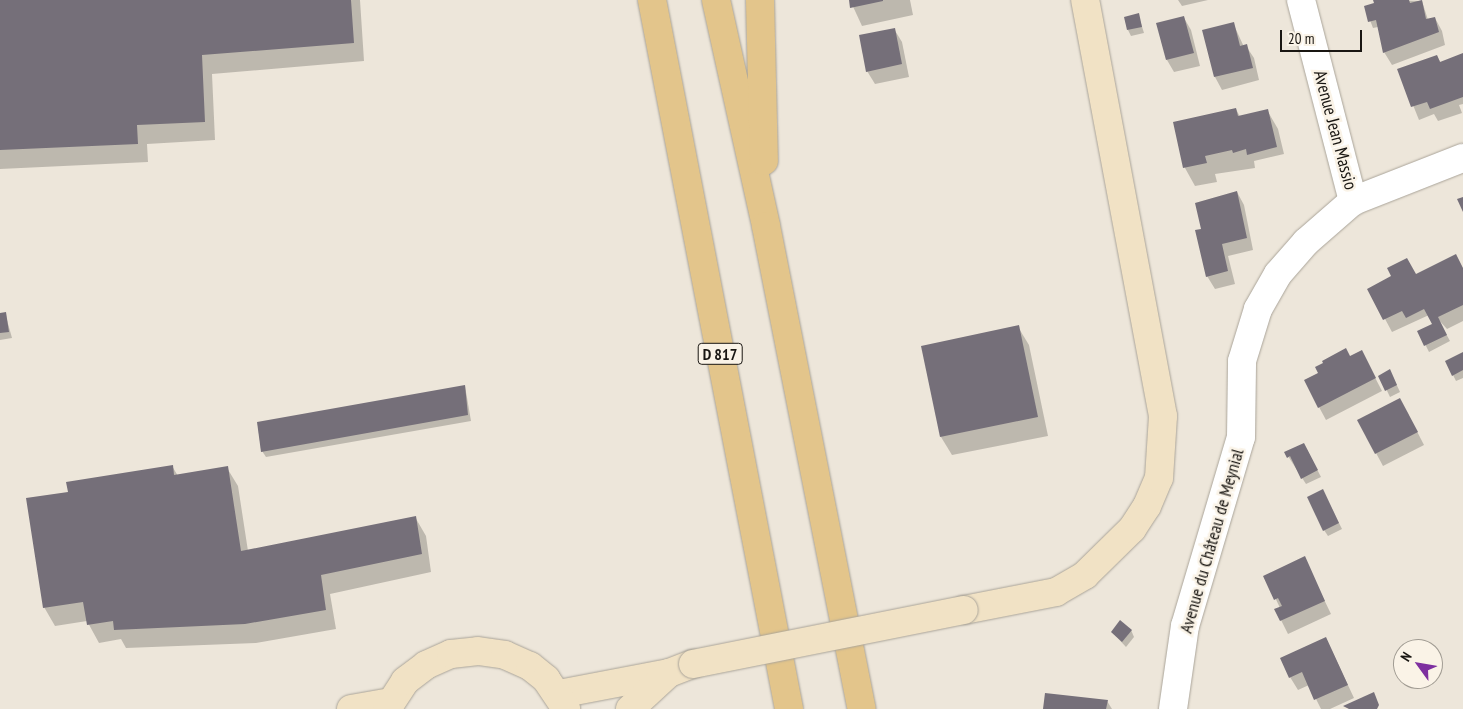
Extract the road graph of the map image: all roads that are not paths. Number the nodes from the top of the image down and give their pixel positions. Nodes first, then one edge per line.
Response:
1 (652, 0) edge
2 (716, 0) edge
3 (760, 0) edge
4 (1085, 0) edge
5 (1301, 0) edge
6 (1463, 158) edge
7 (1353, 201) junction
8 (766, 226) junction
9 (681, 668) junction
10 (563, 702) edge
11 (388, 706) edge
12 (351, 709) edge
13 (630, 709) edge
14 (789, 709) edge
15 (862, 709) edge
16 (1173, 709) edge

1 - 14 main road, D 817
2 - 8 main road
3 - 8 main road
4 - 9 street, bridge
5 - 7 street, Avenue Jean Massio
6 - 7 street, Avenue du Château de Meynial
7 - 16 street, Avenue du Château de Meynial
8 - 15 main road
9 - 10 street
9 - 13 street
10 - 11 street
11 - 12 street

